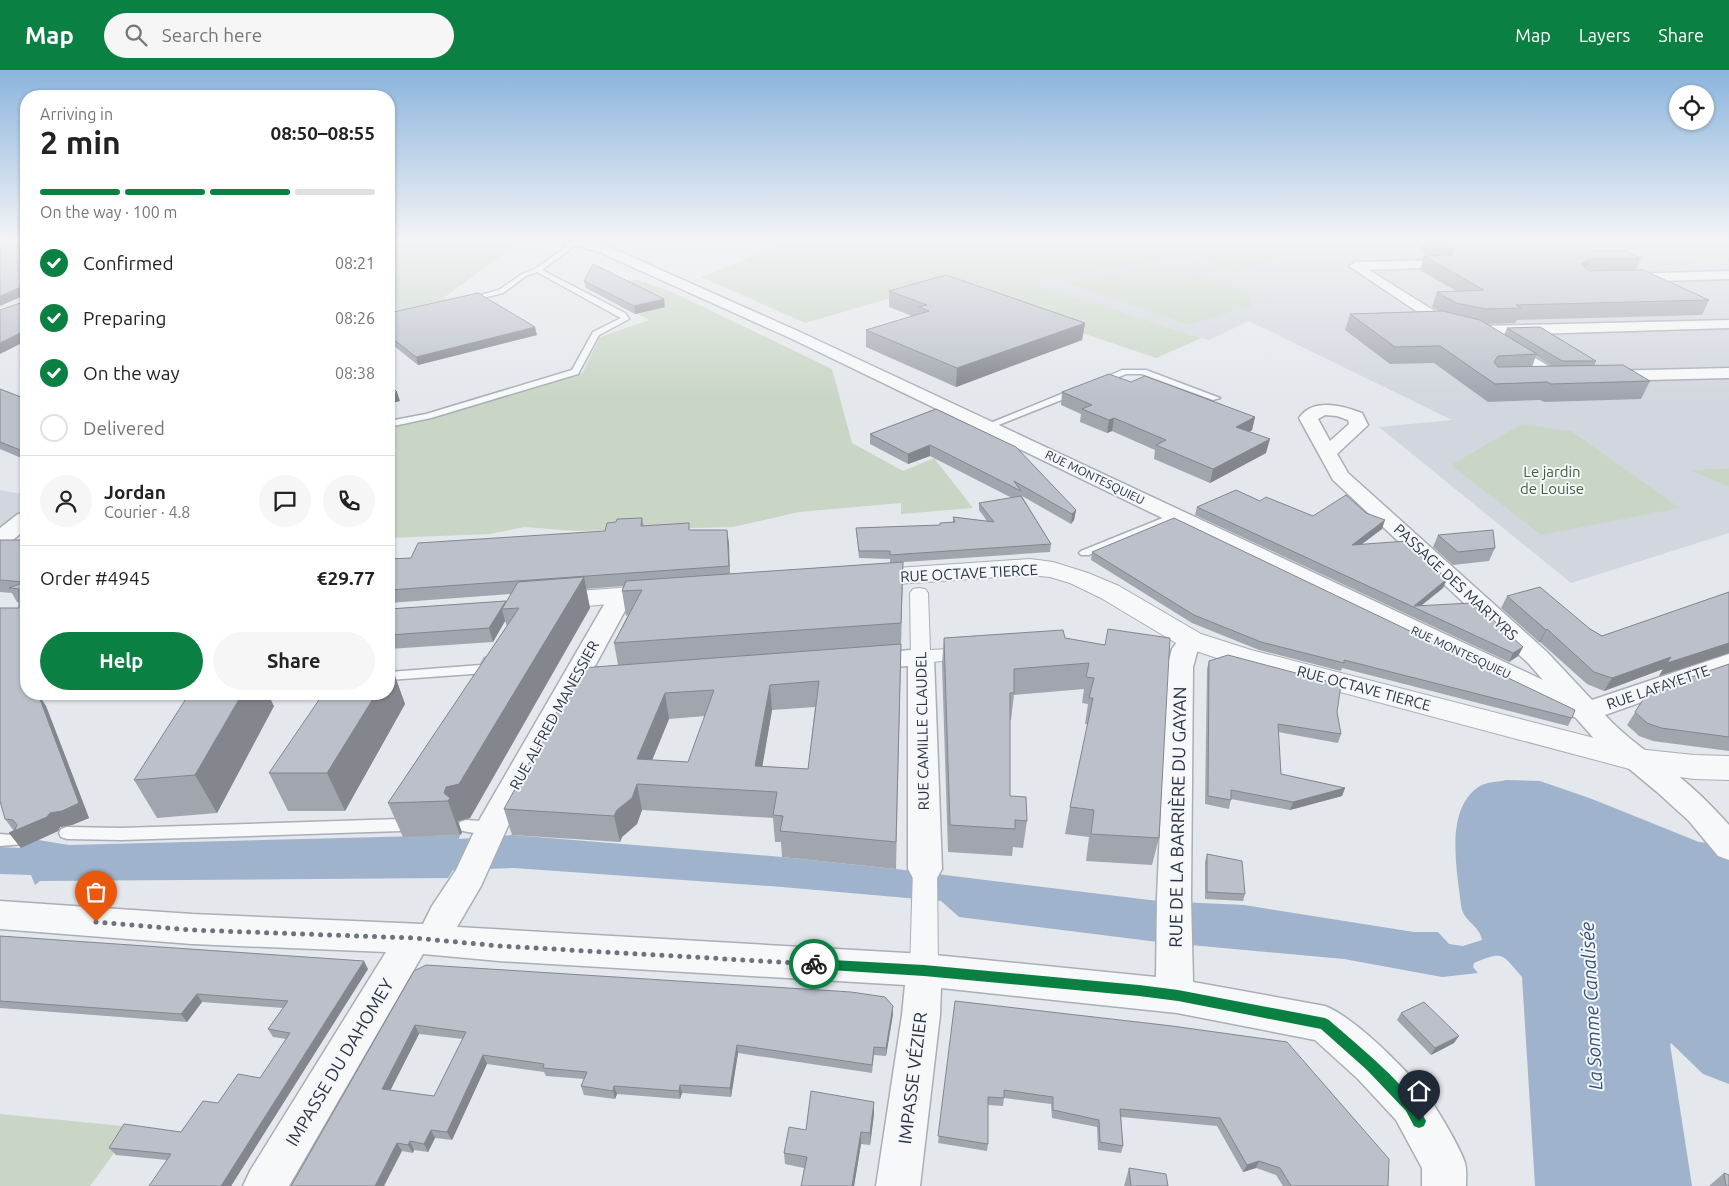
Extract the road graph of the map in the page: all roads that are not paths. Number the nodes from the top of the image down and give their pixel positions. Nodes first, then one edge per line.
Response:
1 (496, 293) edge
2 (582, 293) edge
3 (702, 293) edge
4 (1397, 293) edge
5 (459, 302) edge
6 (1710, 310) edge
7 (1729, 320) edge
8 (1729, 324) edge
9 (1480, 331) junction
10 (1729, 373) edge
11 (1593, 376) edge
12 (1554, 377) junction
13 (1574, 377) edge
14 (1526, 378) edge
15 (1216, 398) dead end
16 (395, 423) edge
17 (988, 426) junction
18 (1328, 452) dead end
19 (1175, 516) junction
20 (20, 524) edge
21 (0, 539) edge
22 (1085, 553) dead end
23 (838, 580) edge
24 (680, 592) edge
25 (919, 593) dead end
26 (621, 596) junction
27 (532, 602) edge
28 (1179, 651) junction
29 (990, 652) edge
30 (494, 654) edge
31 (922, 657) junction
32 (1729, 662) edge
33 (844, 663) edge
34 (395, 676) edge
35 (600, 681) edge
36 (571, 683) junction
37 (1587, 712) junction
38 (1637, 760) junction
39 (1729, 768) edge
40 (400, 825) edge
41 (67, 833) dead end
42 (0, 840) edge
43 (18, 840) edge
44 (1724, 840) edge
45 (925, 870) joint
46 (469, 877) joint
47 (924, 907) joint
48 (0, 915) edge
49 (423, 939) junction
50 (924, 970) junction
51 (1178, 996) junction
52 (265, 1186) edge
53 (898, 1186) edge
54 (1444, 1186) edge

1 - 5 lane
2 - 16 lane
3 - 17 street, RUE MONTESQUIEU
4 - 9 street
6 - 7 street
8 - 9 street
9 - 12 street
10 - 11 street
12 - 13 street
12 - 14 street
15 - 17 lane
17 - 19 street, RUE MONTESQUIEU
18 - 37 street, PASSAGE DES MARTYRS
19 - 22 lane
19 - 37 street, RUE MONTESQUIEU
20 - 21 street
23 - 28 street, RUE OCTAVE TIERCE
24 - 26 street
25 - 31 street, RUE CAMILLE CLAUDEL
26 - 27 street
26 - 36 street, RUE ALFRED MANESSIER
28 - 38 street, RUE OCTAVE TIERCE
28 - 51 street, RUE DE LA BARRIÈRE DU GAYAN
29 - 31 street
30 - 34 lane
31 - 33 street
31 - 45 street, RUE CAMILLE CLAUDEL
32 - 37 street, RUE LAFAYETTE
35 - 36 street
36 - 46 street, RUE ALFRED MANESSIER
37 - 38 street, PASSAGE DES MARTYRS
38 - 39 street, RUE OCTAVE TIERCE
38 - 44 street, PASSAGE DES MARTYRS
40 - 41 lane
42 - 43 lane
45 - 47 street
46 - 49 street, IMPASSE DU DAHOMEY
47 - 50 street
48 - 49 street
49 - 50 street
49 - 52 street, IMPASSE DU DAHOMEY
50 - 51 street
50 - 53 street, IMPASSE VÉZIER
51 - 54 street

